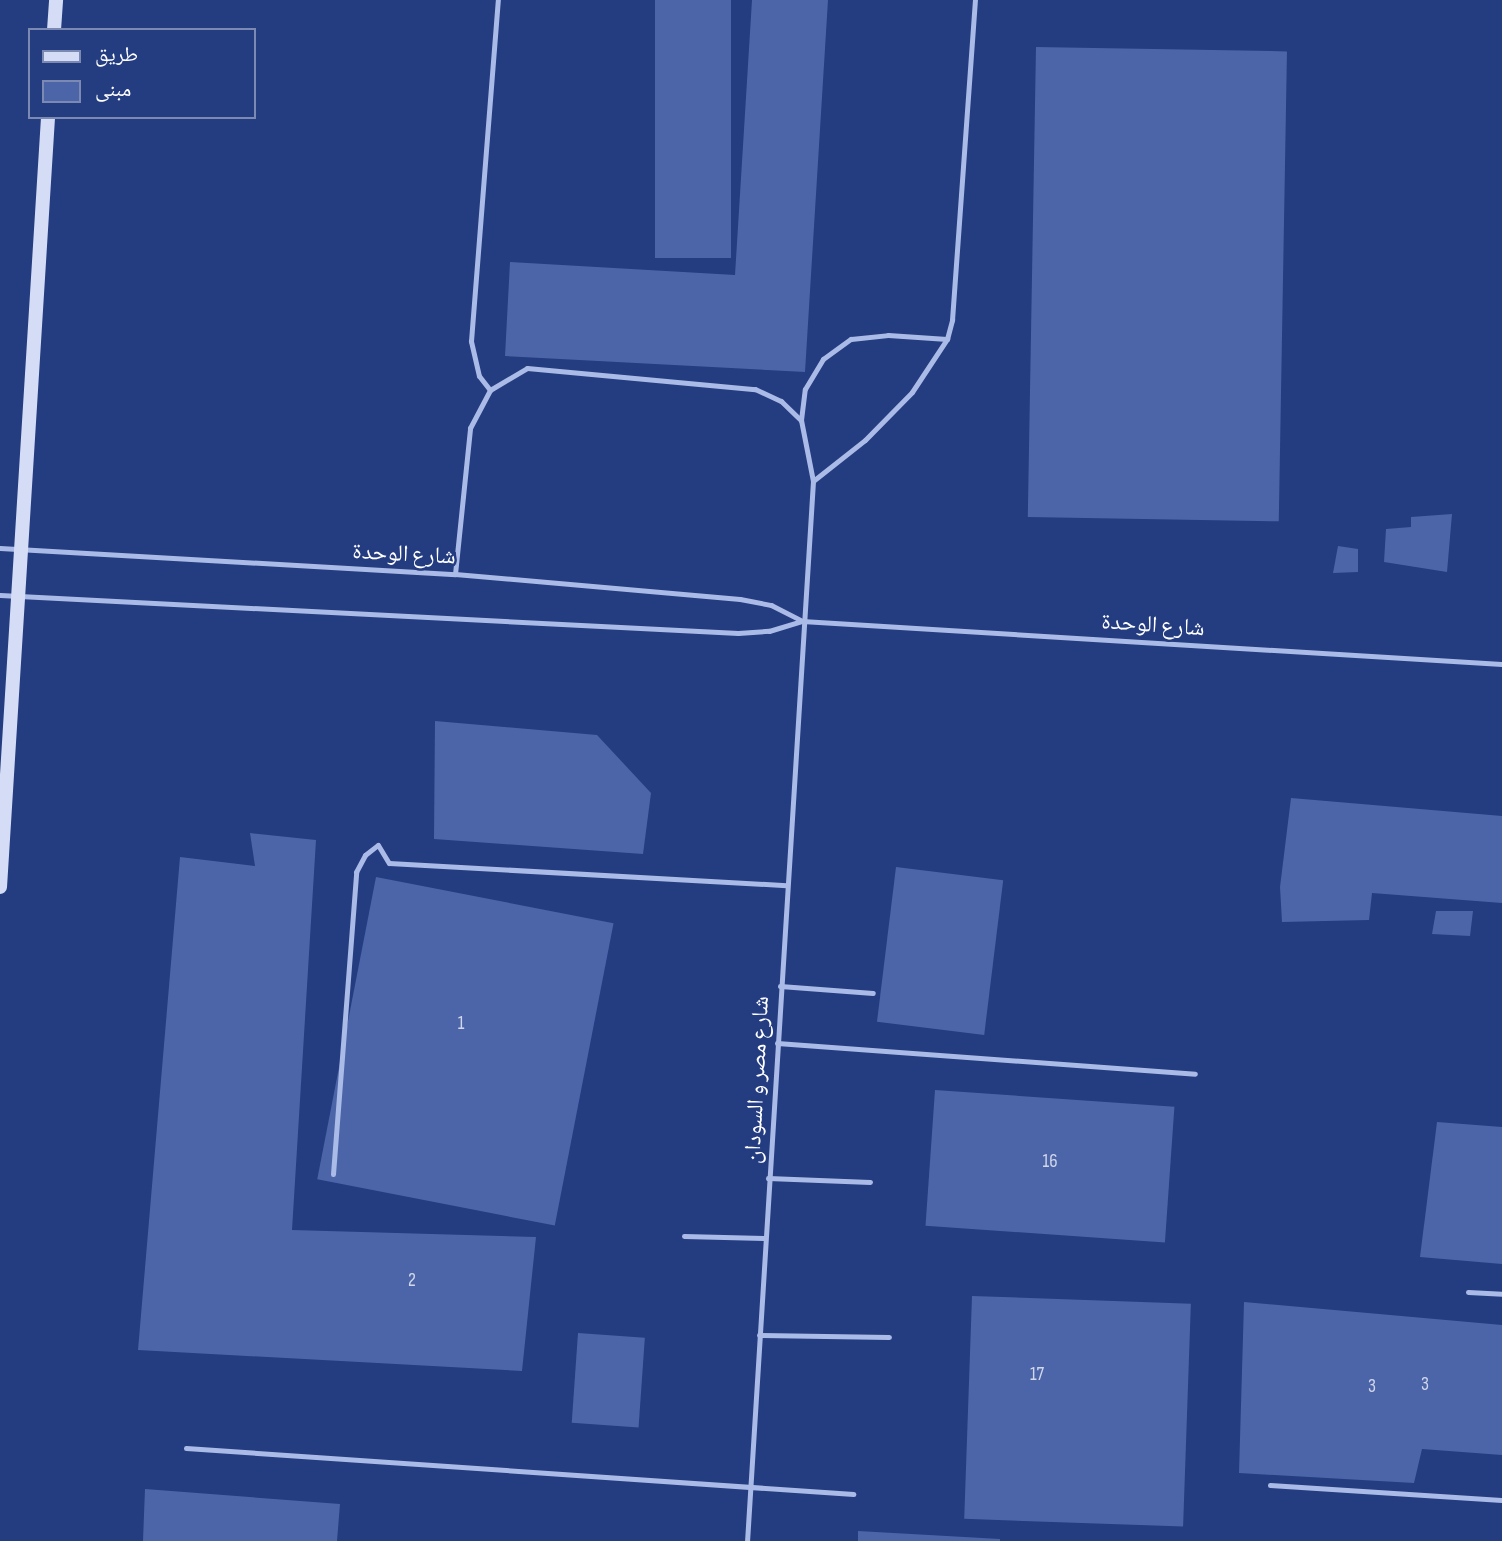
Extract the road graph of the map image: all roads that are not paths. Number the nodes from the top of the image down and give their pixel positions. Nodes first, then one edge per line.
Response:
1 (56, 0) edge
2 (498, 0) edge
3 (975, 0) edge
4 (54, 28) edge
5 (48, 119) edge
6 (947, 339) junction
7 (490, 390) junction
8 (801, 420) junction
9 (813, 481) junction
10 (0, 548) edge
11 (21, 548) junction
12 (455, 574) junction
13 (0, 595) edge
14 (18, 595) junction
15 (802, 621) junction
16 (1502, 664) edge
17 (786, 885) junction
18 (0, 887) edge
19 (780, 986) junction
20 (873, 993) dead end
21 (776, 1043) junction
22 (1195, 1074) dead end
23 (333, 1174) dead end
24 (768, 1178) junction
25 (870, 1182) dead end
26 (684, 1236) dead end
27 (765, 1238) junction
28 (1468, 1292) dead end
29 (1502, 1294) edge
30 (759, 1335) junction
31 (889, 1337) dead end
32 (186, 1448) dead end
33 (1270, 1485) dead end
34 (750, 1488) junction
35 (853, 1493) dead end
36 (1502, 1500) edge
37 (747, 1541) edge

1 - 4 main road
2 - 7 lane
3 - 6 lane
5 - 11 main road
6 - 8 lane
6 - 9 lane
7 - 8 lane
7 - 12 lane
8 - 9 lane, شارع مصر و السودان
9 - 15 lane, شارع مصر و السودان
10 - 11 lane, شارع الوحدة
11 - 12 lane, شارع الوحدة
11 - 14 main road
12 - 15 lane, شارع الوحدة
13 - 14 lane, شارع الوحدة
14 - 15 lane, شارع الوحدة
14 - 18 main road
15 - 16 lane, شارع الوحدة
15 - 17 lane, شارع مصر و السودان
17 - 19 lane, شارع مصر و السودان
17 - 23 lane
19 - 20 lane
19 - 21 lane, شارع مصر و السودان
21 - 22 lane
21 - 24 lane, شارع مصر و السودان
24 - 25 lane
24 - 27 lane, شارع مصر و السودان
26 - 27 lane
27 - 30 lane, شارع مصر و السودان
28 - 29 lane
30 - 31 lane
30 - 34 lane, شارع مصر و السودان
32 - 34 lane
33 - 36 lane
34 - 35 lane
34 - 37 lane, شارع مصر و السودان

